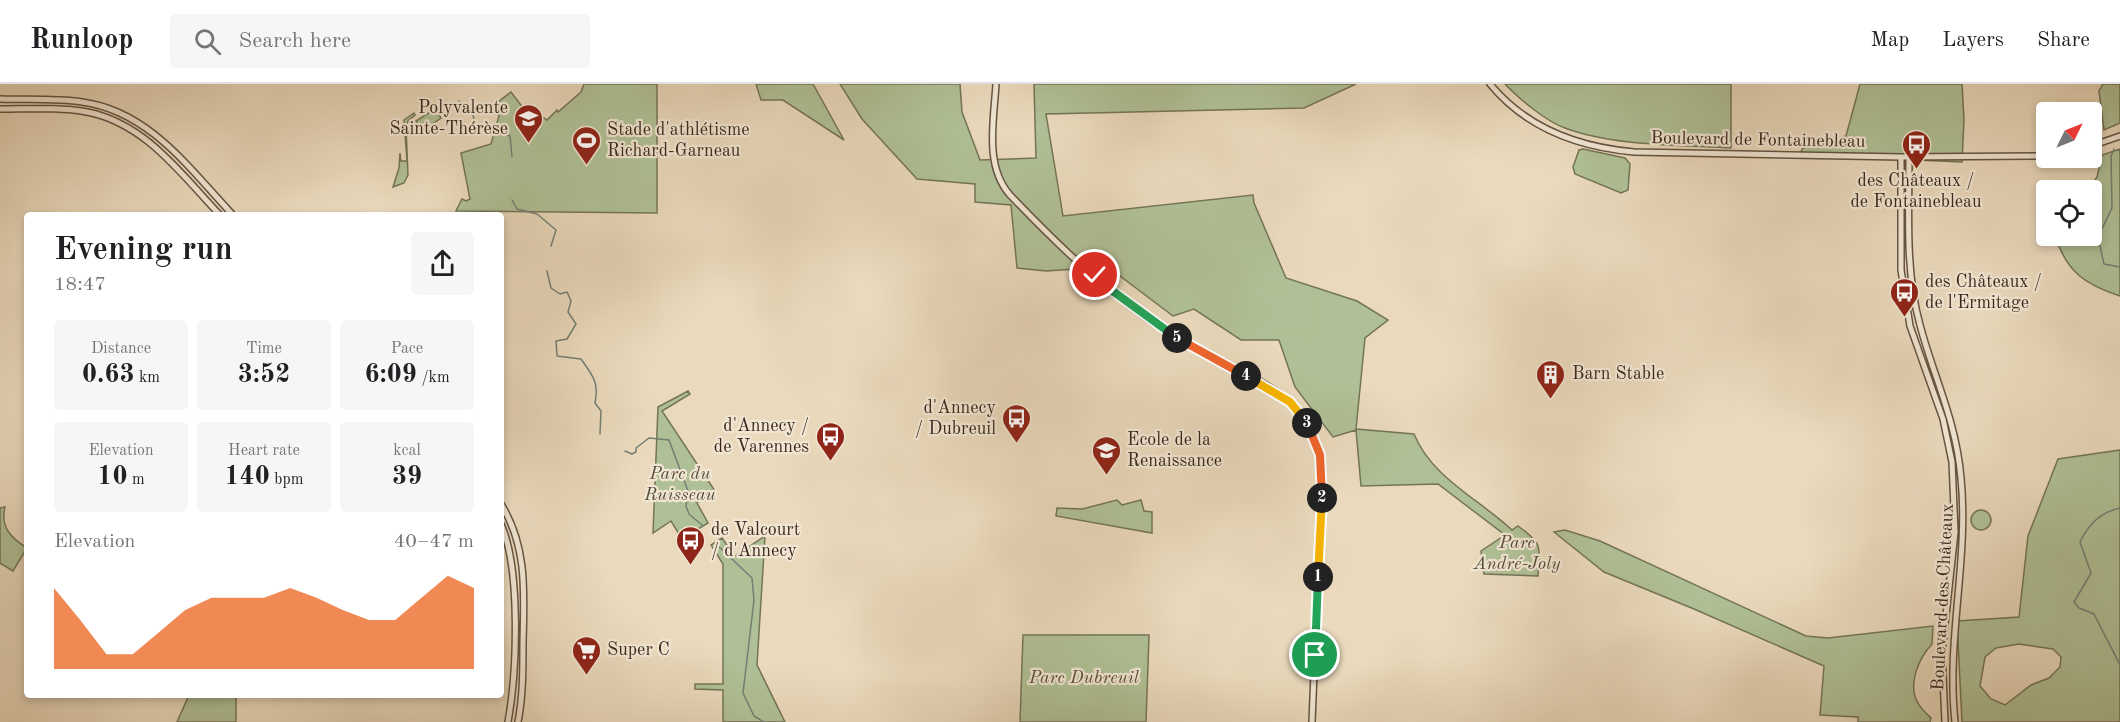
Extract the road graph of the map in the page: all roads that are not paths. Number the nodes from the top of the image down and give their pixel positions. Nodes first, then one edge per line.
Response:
1 (996, 84) edge
2 (1490, 84) edge
3 (0, 99) edge
4 (0, 109) edge
5 (2120, 136) edge
6 (2102, 142) edge
7 (2036, 156) edge
8 (1901, 157) junction
9 (1909, 157) junction
10 (217, 212) edge
11 (230, 212) edge
12 (504, 510) edge
13 (504, 532) edge
14 (508, 722) edge
15 (518, 722) edge
16 (1312, 722) edge
17 (1945, 722) edge
18 (1955, 722) edge

1 - 16 street
2 - 8 street, Boulevard de Fontainebleau
3 - 11 street
4 - 10 street
5 - 6 street
7 - 9 street, Boulevard de Fontainebleau
8 - 9 street, Boulevard de Fontainebleau
8 - 17 street, Boulevard des Châteaux
9 - 18 street, Boulevard des Châteaux
12 - 15 street
13 - 14 street

